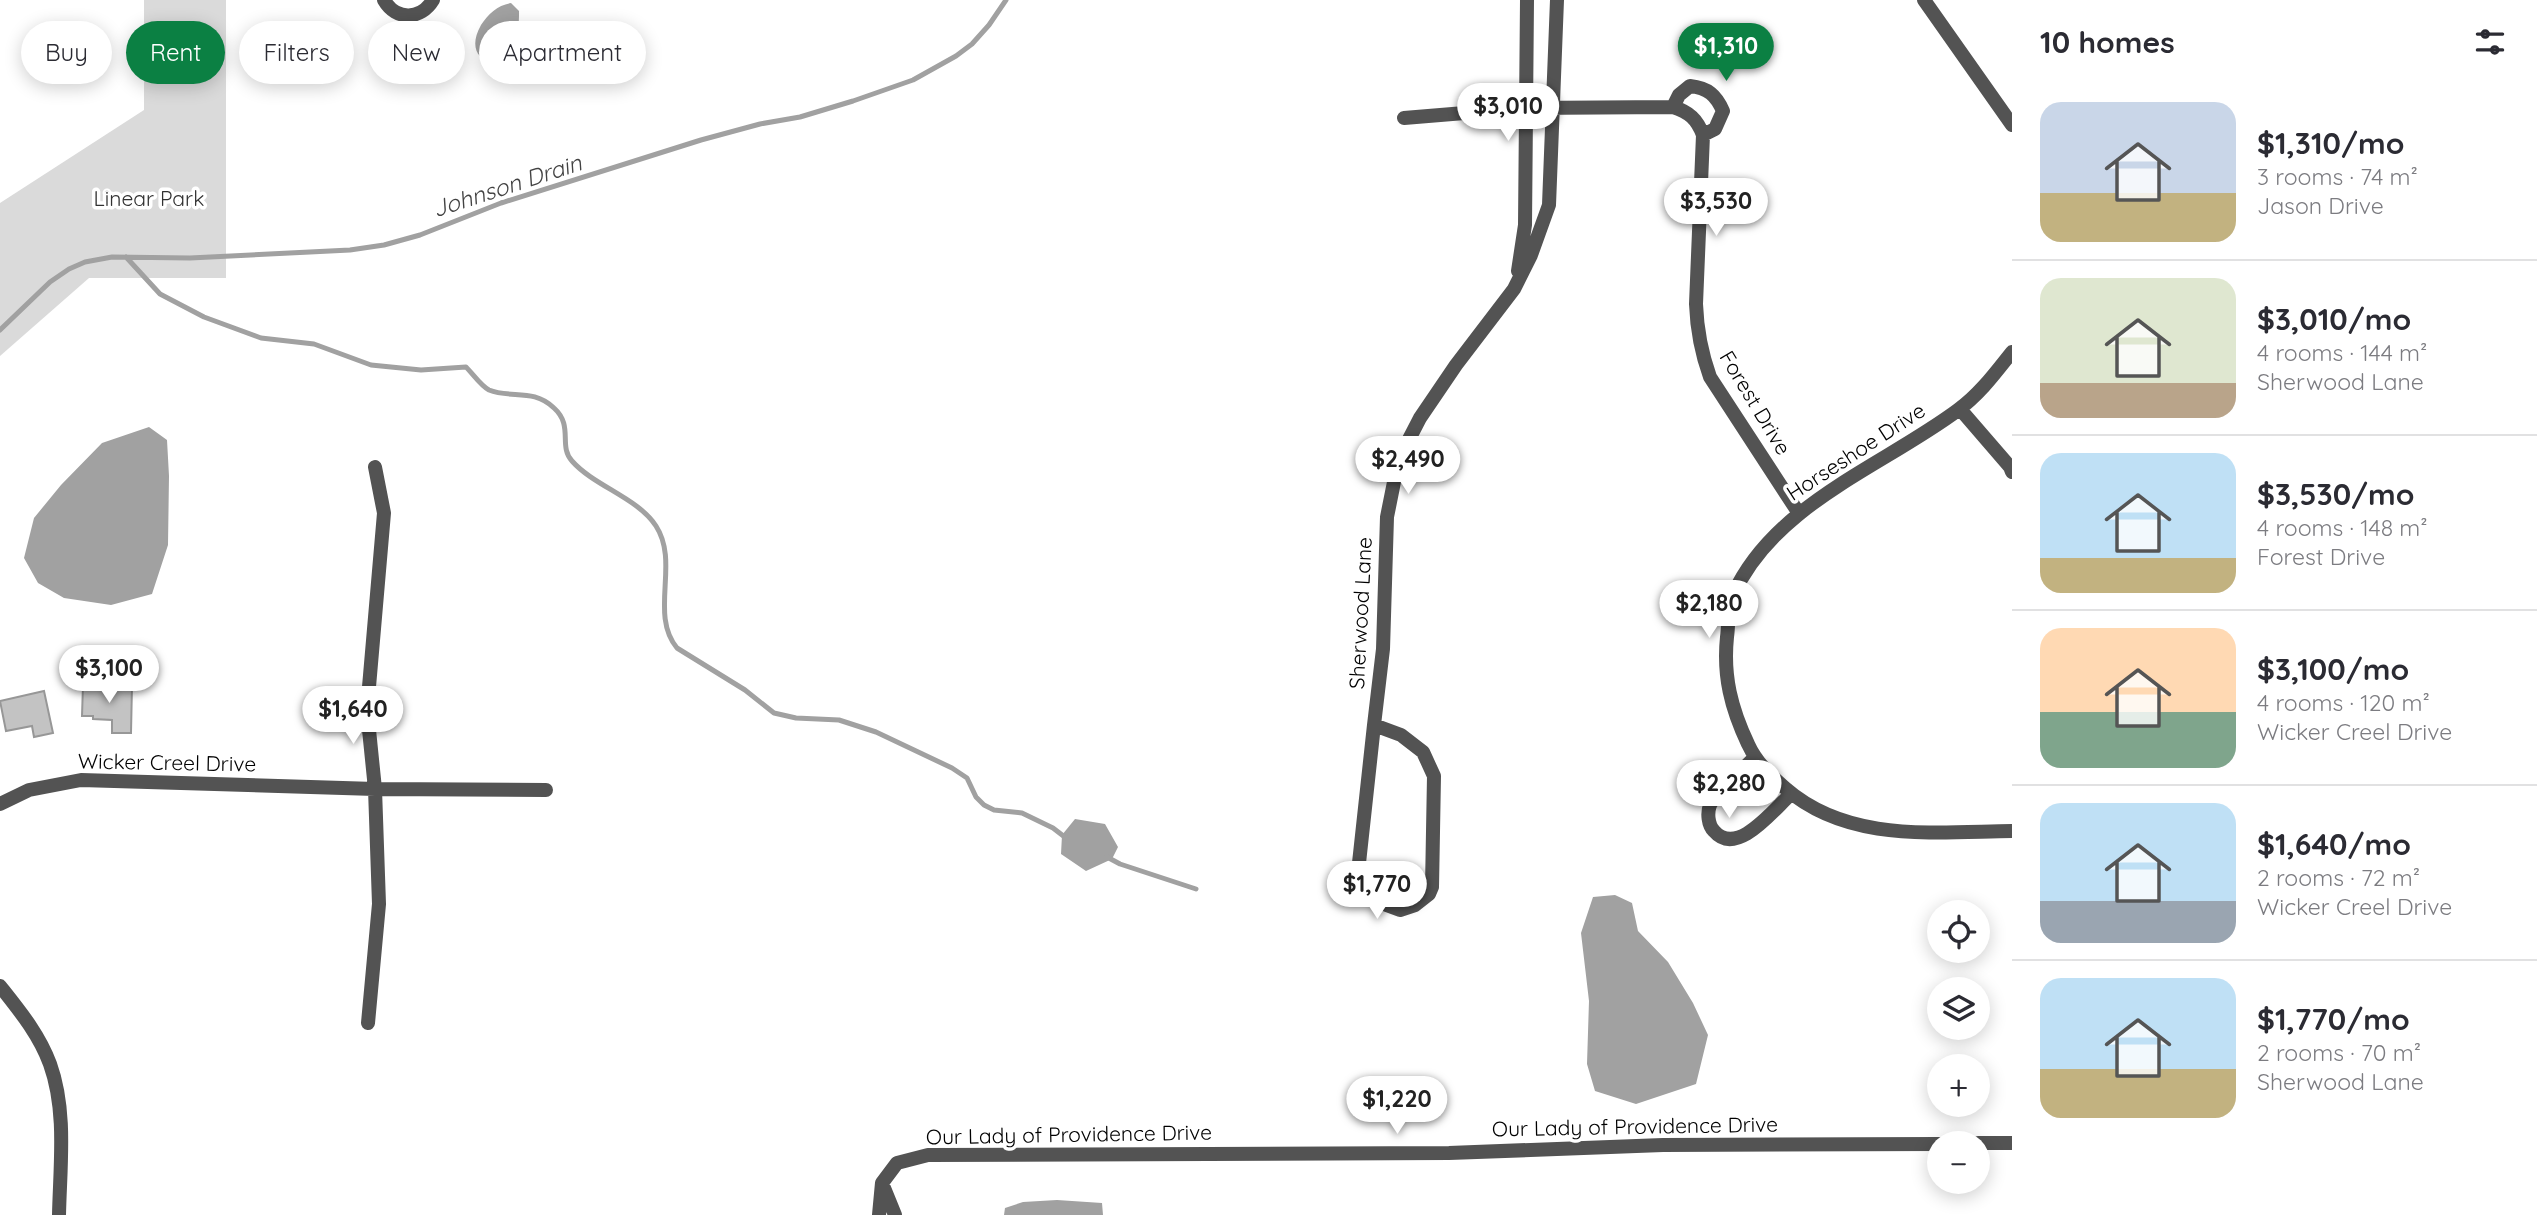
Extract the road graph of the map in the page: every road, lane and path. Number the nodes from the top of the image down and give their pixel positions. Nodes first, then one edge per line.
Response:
1 (384, 0) edge
2 (433, 0) edge
3 (1527, 0) edge
4 (1557, 0) edge
5 (1924, 0) edge
6 (1673, 107) junction
7 (1525, 108) junction
8 (1554, 109) junction
9 (1404, 118) dead end
10 (2012, 125) edge
11 (1703, 135) junction
12 (1514, 289) junction
13 (2012, 352) edge
14 (1960, 409) junction
15 (375, 467) dead end
16 (2012, 472) edge
17 (1798, 512) junction
18 (1374, 724) junction
19 (1755, 758) junction
20 (375, 789) junction
21 (546, 790) dead end
22 (1791, 794) junction
23 (0, 804) edge
24 (2012, 831) edge
25 (0, 986) edge
26 (368, 1023) dead end
27 (1990, 1143) edge
28 (2012, 1143) edge
29 (1927, 1144) edge
30 (882, 1184) junction
31 (59, 1215) edge
32 (879, 1215) edge
33 (895, 1215) edge

1 - 2 street
3 - 7 street, Sherwood Lane
4 - 8 street, Sherwood Lane
5 - 10 street
6 - 8 street
6 - 11 street
6 - 11 street
7 - 8 street
7 - 9 street
7 - 12 street, Sherwood Lane
8 - 12 street, Sherwood Lane
11 - 17 street, Forest Drive
12 - 18 street, Sherwood Lane
13 - 14 street, Horseshoe Drive
14 - 16 street
14 - 17 street, Horseshoe Drive
15 - 20 street
17 - 19 street, Horseshoe Drive
18 - 18 street, Sherwood Lane
19 - 22 street, Horseshoe Drive
19 - 22 street
20 - 21 street, Wicker Creel Drive
20 - 23 street, Wicker Creel Drive
20 - 26 street
22 - 24 street, Horseshoe Drive
25 - 31 street
27 - 28 street
29 - 30 street, Our Lady of Providence Drive
30 - 32 street
30 - 33 street

